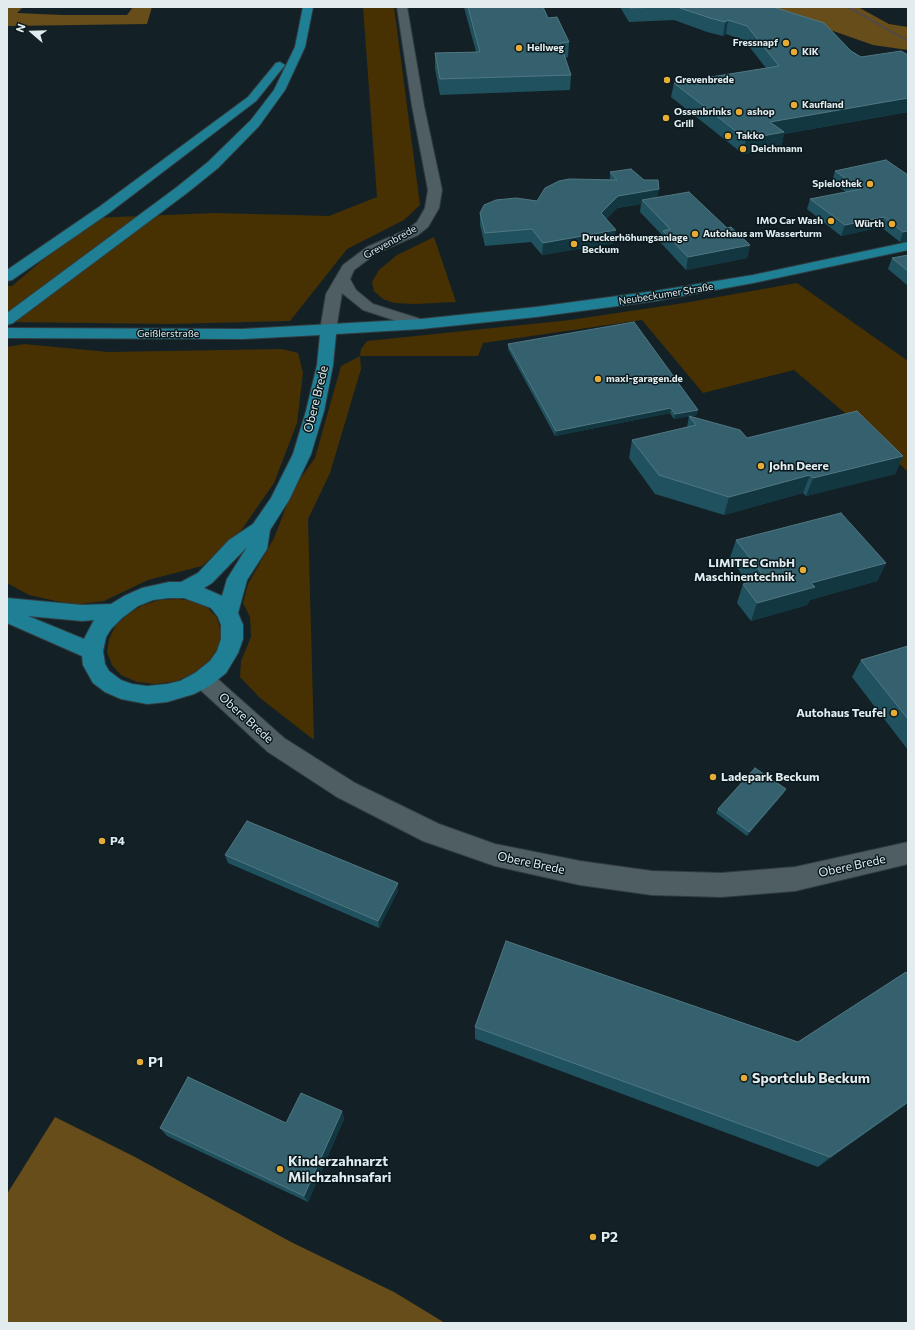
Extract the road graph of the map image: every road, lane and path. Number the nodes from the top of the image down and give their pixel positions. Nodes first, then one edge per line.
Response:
1 (308, 7) edge
2 (402, 7) edge
3 (300, 47) junction
4 (908, 246) edge
5 (7, 277) edge
6 (342, 278) junction
7 (7, 320) edge
8 (421, 324) junction
9 (328, 330) junction
10 (7, 333) edge
11 (260, 529) junction
12 (184, 590) junction
13 (7, 606) edge
14 (7, 611) edge
15 (114, 612) junction
16 (227, 613) junction
17 (92, 651) junction
18 (204, 679) junction
19 (905, 858) edge

1 - 3 main road
2 - 6 street, Grevenbrede
3 - 5 main road
3 - 7 main road
4 - 8 main road, Neubeckumer Straße
6 - 8 street, Neubeckumer Straße
6 - 9 street, Grevenbrede
8 - 9 main road, Neubeckumer Straße
9 - 10 main road, Geißlerstraße
9 - 11 main road, Obere Brede
11 - 12 main road, Obere Brede
11 - 16 main road, Obere Brede
12 - 15 main road
12 - 16 main road
13 - 15 main road
14 - 17 main road
15 - 17 main road
16 - 18 main road
17 - 18 main road
18 - 19 street, Obere Brede

